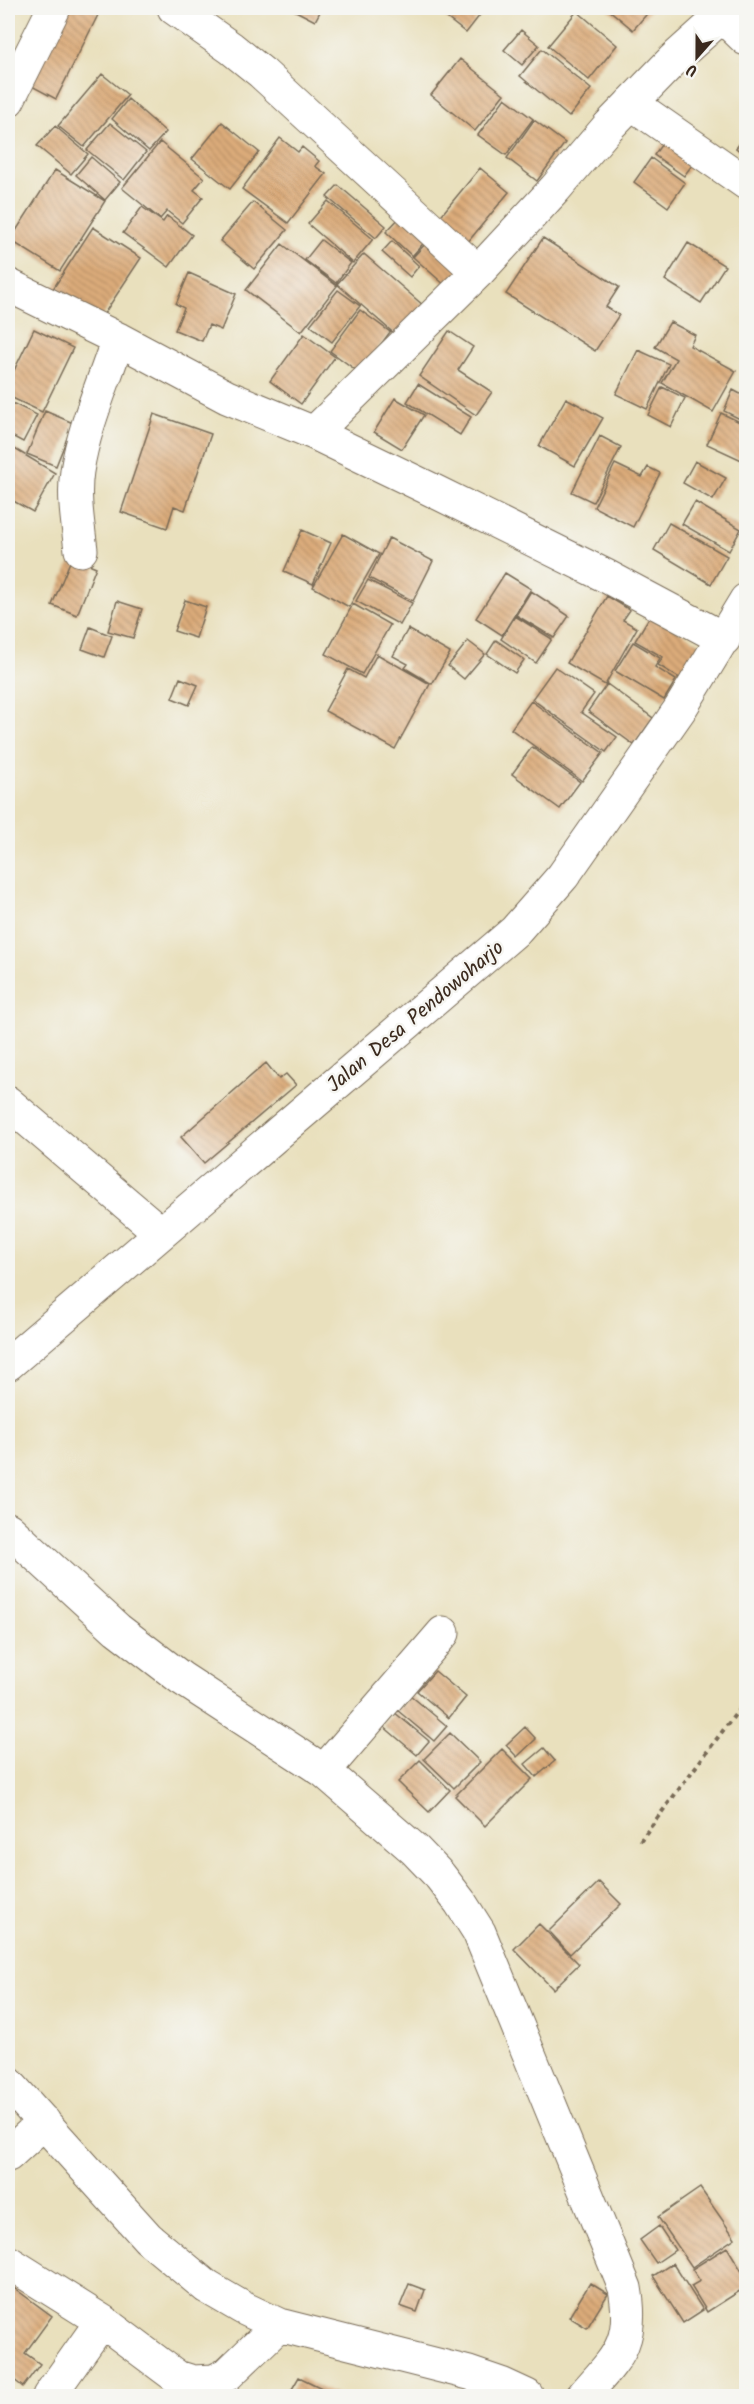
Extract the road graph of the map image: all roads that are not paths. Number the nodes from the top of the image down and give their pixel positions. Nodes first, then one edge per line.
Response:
1 (54, 8) edge
2 (174, 8) edge
3 (722, 12) edge
4 (747, 39) edge
5 (8, 100) edge
6 (631, 103) junction
7 (747, 183) edge
8 (478, 272) junction
9 (8, 285) edge
10 (118, 339) junction
11 (314, 433) junction
12 (81, 550) dead end
13 (747, 600) edge
14 (724, 639) junction
15 (8, 1103) edge
16 (161, 1233) junction
17 (8, 1364) edge
18 (8, 1529) edge
19 (443, 1633) dead end
20 (324, 1771) junction
21 (8, 2083) edge
22 (44, 2122) junction
23 (8, 2155) edge
24 (8, 2262) edge
25 (102, 2321) junction
26 (279, 2325) junction
27 (49, 2397) edge
28 (527, 2397) edge
29 (583, 2397) edge

1 - 5 street
2 - 8 street
3 - 4 street
3 - 6 street
6 - 7 street
6 - 8 street
8 - 11 street
9 - 10 street
10 - 11 street
10 - 12 street
11 - 14 street
13 - 14 street, Jalan Desa Pendowoharjo
14 - 16 street, Jalan Desa Pendowoharjo
15 - 16 street
16 - 17 street, Jalan Desa Pendowoharjo
18 - 20 street
19 - 20 street
20 - 29 street
21 - 22 street
22 - 23 street
22 - 26 street
24 - 25 street
25 - 26 street
25 - 27 street
26 - 28 street

